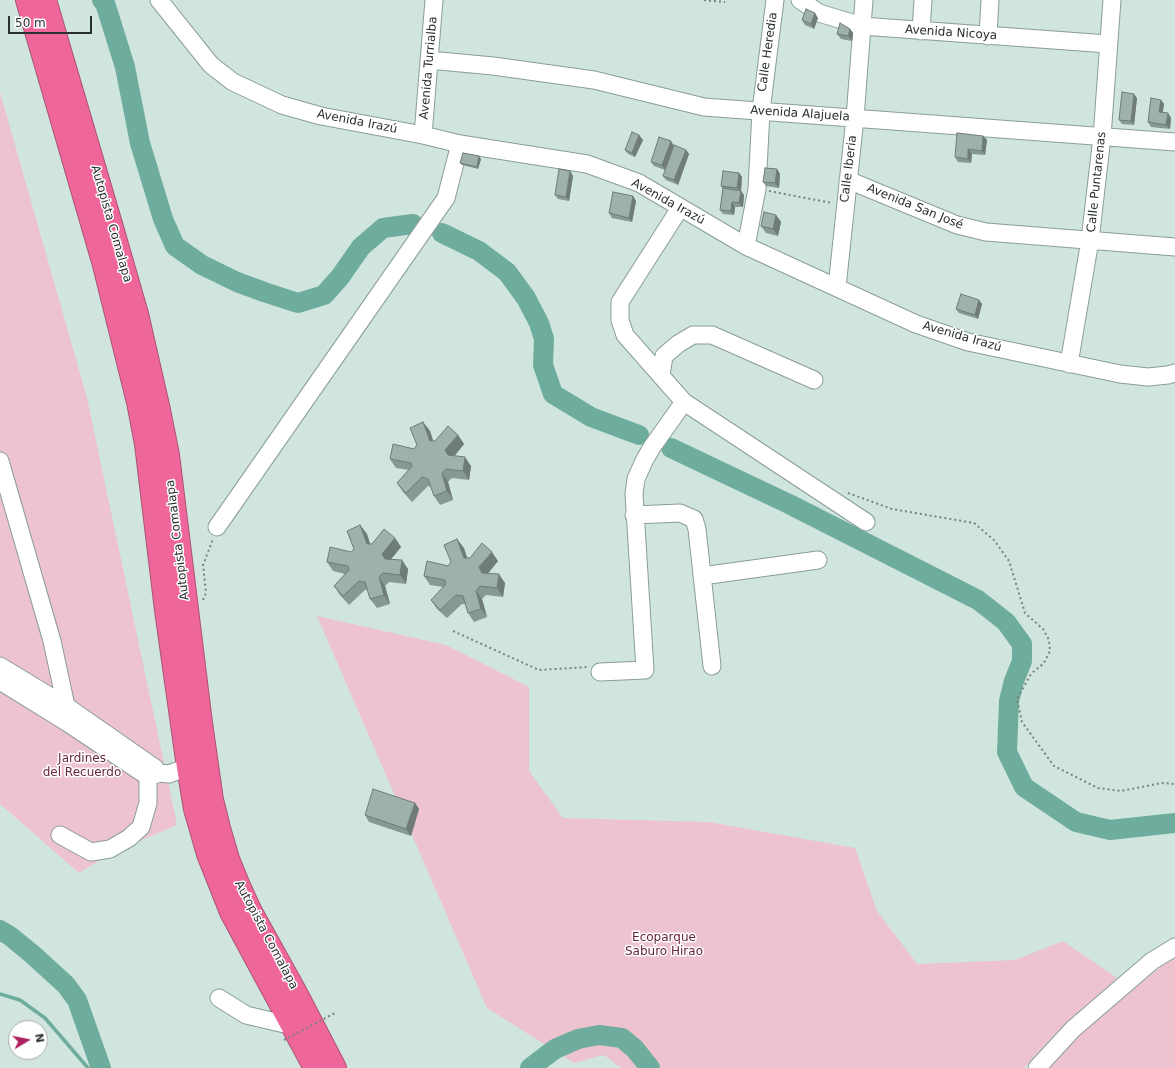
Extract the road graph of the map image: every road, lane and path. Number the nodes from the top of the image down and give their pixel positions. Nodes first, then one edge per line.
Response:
1 (26, 0) edge
2 (45, 0) edge
3 (159, 0) edge
4 (434, 0) edge
5 (704, 0) edge
6 (775, 0) edge
7 (800, 0) edge
8 (864, 0) edge
9 (923, 0) edge
10 (990, 0) edge
11 (1112, 0) edge
12 (725, 2) dead end
13 (862, 26) junction
14 (921, 31) junction
15 (988, 36) junction
16 (1108, 44) junction
17 (429, 60) junction
18 (761, 111) junction
19 (855, 118) junction
20 (423, 135) junction
21 (1102, 137) junction
22 (1175, 142) edge
23 (460, 144) junction
24 (848, 180) junction
25 (757, 189) junction
26 (845, 206) junction
27 (680, 208) junction
28 (1090, 240) junction
29 (746, 246) junction
30 (1175, 247) edge
31 (837, 287) junction
32 (1069, 364) junction
33 (1175, 373) edge
34 (661, 375) junction
35 (814, 380) dead end
36 (684, 402) junction
37 (0, 461) edge
38 (843, 491) dead end
39 (634, 515) junction
40 (866, 522) dead end
41 (217, 527) joint
42 (818, 560) dead end
43 (702, 576) junction
44 (202, 603) dead end
45 (453, 631) dead end
46 (0, 666) edge
47 (712, 666) dead end
48 (600, 672) joint
49 (0, 681) edge
50 (66, 706) junction
51 (68, 723) junction
52 (188, 767) junction
53 (154, 775) junction
54 (1175, 784) edge
55 (60, 835) dead end
56 (1175, 947) edge
57 (296, 992) junction
58 (218, 998) dead end
59 (335, 1013) dead end
60 (288, 1033) junction
61 (315, 1068) edge
62 (335, 1068) edge
63 (346, 1068) edge
64 (1037, 1068) edge

1 - 52 highway, Autopista Comalapa
2 - 57 highway, Autopista Comalapa
3 - 20 street, Avenida Irazú
4 - 17 street, Avenida Turrialba
5 - 12 path
6 - 18 street, Calle Heredia
7 - 13 street, Avenida Nicoya
8 - 13 street, Calle Iberia
9 - 14 street
10 - 15 street
11 - 16 street, Calle Puntarenas
13 - 14 street, Avenida Nicoya
13 - 19 street, Calle Iberia
14 - 15 street, Avenida Nicoya
15 - 16 street, Avenida Nicoya
16 - 21 street, Calle Puntarenas
17 - 18 street, Avenida Alajuela
17 - 20 street, Avenida Turrialba
18 - 19 street, Avenida Alajuela
18 - 25 street, Calle Heredia
19 - 21 street, Avenida Alajuela
19 - 24 street, Calle Iberia
20 - 23 street, Avenida Irazú
21 - 22 street, Avenida Alajuela
21 - 28 street, Calle Puntarenas
23 - 27 street, Avenida Irazú
23 - 41 street
24 - 26 street, Calle Iberia
24 - 28 street, Avenida San José
25 - 26 path
25 - 29 street, Calle Heredia
26 - 31 street, Calle Iberia
27 - 29 street, Avenida Irazú
27 - 34 street
28 - 30 street, Avenida San José
28 - 32 street, Calle Puntarenas
29 - 31 street, Avenida Irazú
31 - 32 street, Avenida Irazú
32 - 33 street, Avenida Irazú
34 - 35 street
34 - 36 street
36 - 39 street
36 - 40 street
37 - 50 street
38 - 54 path
39 - 43 street
39 - 48 street
41 - 44 path
42 - 43 street
43 - 47 street
45 - 48 path
46 - 50 street
49 - 51 street
50 - 51 street
50 - 53 street
51 - 53 street
52 - 53 street
52 - 60 highway, Autopista Comalapa
53 - 55 street
56 - 64 street
57 - 62 highway, Autopista Comalapa
57 - 63 highway
58 - 60 street
59 - 60 path, bridge
60 - 61 highway, Autopista Comalapa

